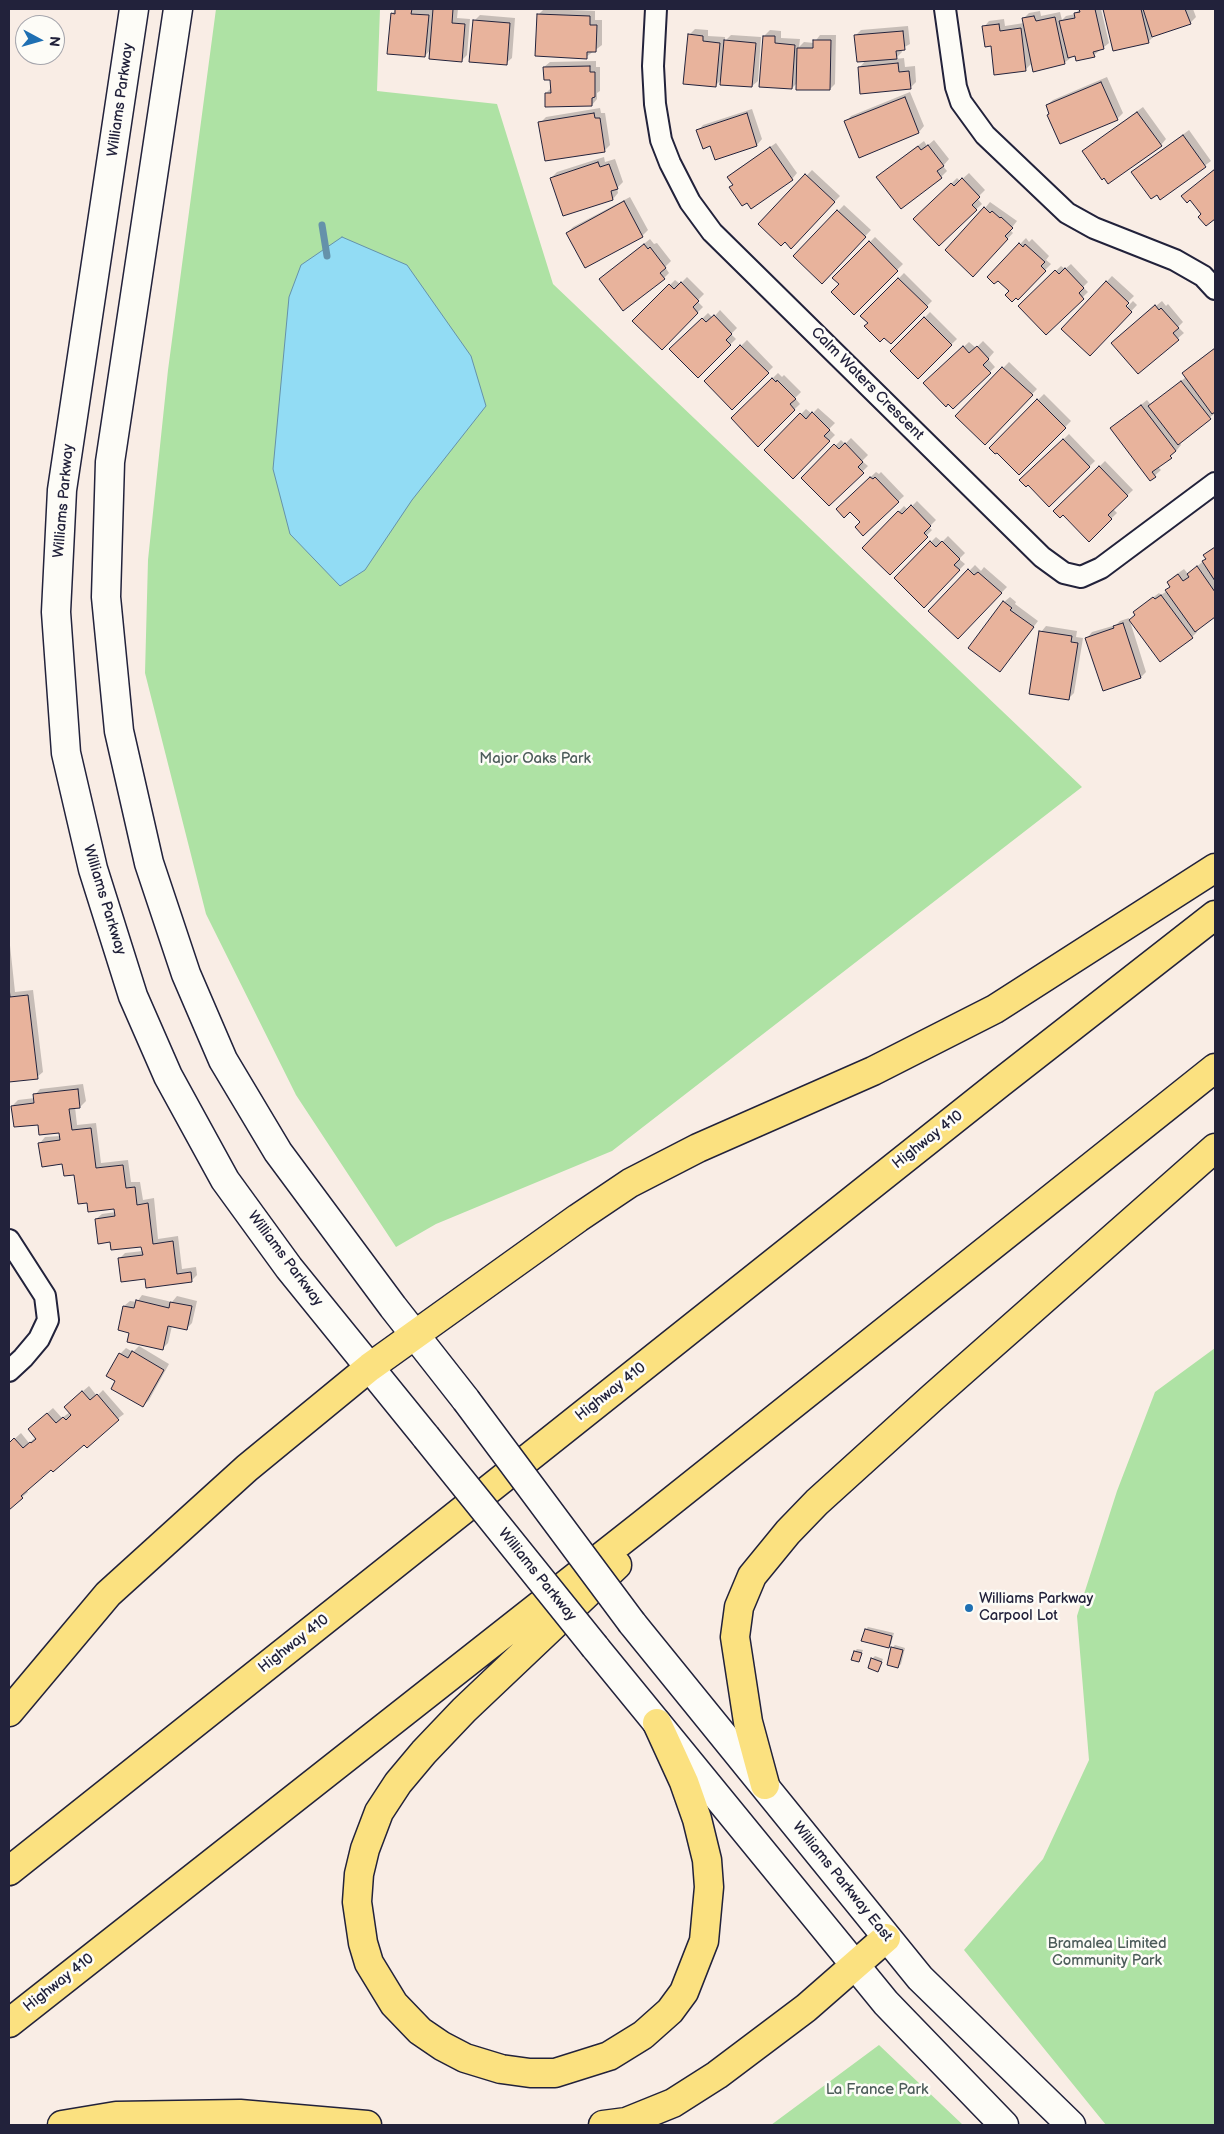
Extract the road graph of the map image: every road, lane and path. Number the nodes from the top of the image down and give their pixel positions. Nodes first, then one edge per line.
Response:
1 (134, 9) edge
2 (178, 9) edge
3 (656, 9) edge
4 (946, 9) edge
5 (1215, 289) edge
6 (1215, 483) edge
7 (1215, 868) edge
8 (1215, 915) edge
9 (1215, 1068) edge
10 (1215, 1148) edge
11 (9, 1240) edge
12 (414, 1334) junction
13 (370, 1367) junction
14 (9, 1371) edge
15 (644, 1524) junction
16 (9, 1712) edge
17 (657, 1723) junction
18 (765, 1785) junction
19 (9, 1871) edge
20 (886, 1938) junction
21 (855, 1966) junction
22 (9, 2023) edge
23 (62, 2125) edge
24 (367, 2125) edge
25 (603, 2125) edge
26 (1004, 2125) edge
27 (1071, 2125) edge

1 - 13 main road, Williams Parkway
2 - 12 main road
3 - 6 street, Calm Waters Crescent
4 - 5 street
7 - 12 highway
8 - 19 highway, Highway 410
9 - 15 highway, Highway 410
10 - 18 highway
11 - 14 street
12 - 13 highway
12 - 18 main road, Williams Parkway East, bridge
13 - 16 highway
13 - 17 main road, Williams Parkway, bridge
15 - 17 highway
15 - 22 highway, Highway 410
17 - 21 main road
18 - 20 main road, Williams Parkway East
20 - 21 highway
20 - 27 main road, Williams Parkway East
21 - 25 highway
21 - 26 main road
23 - 24 highway

